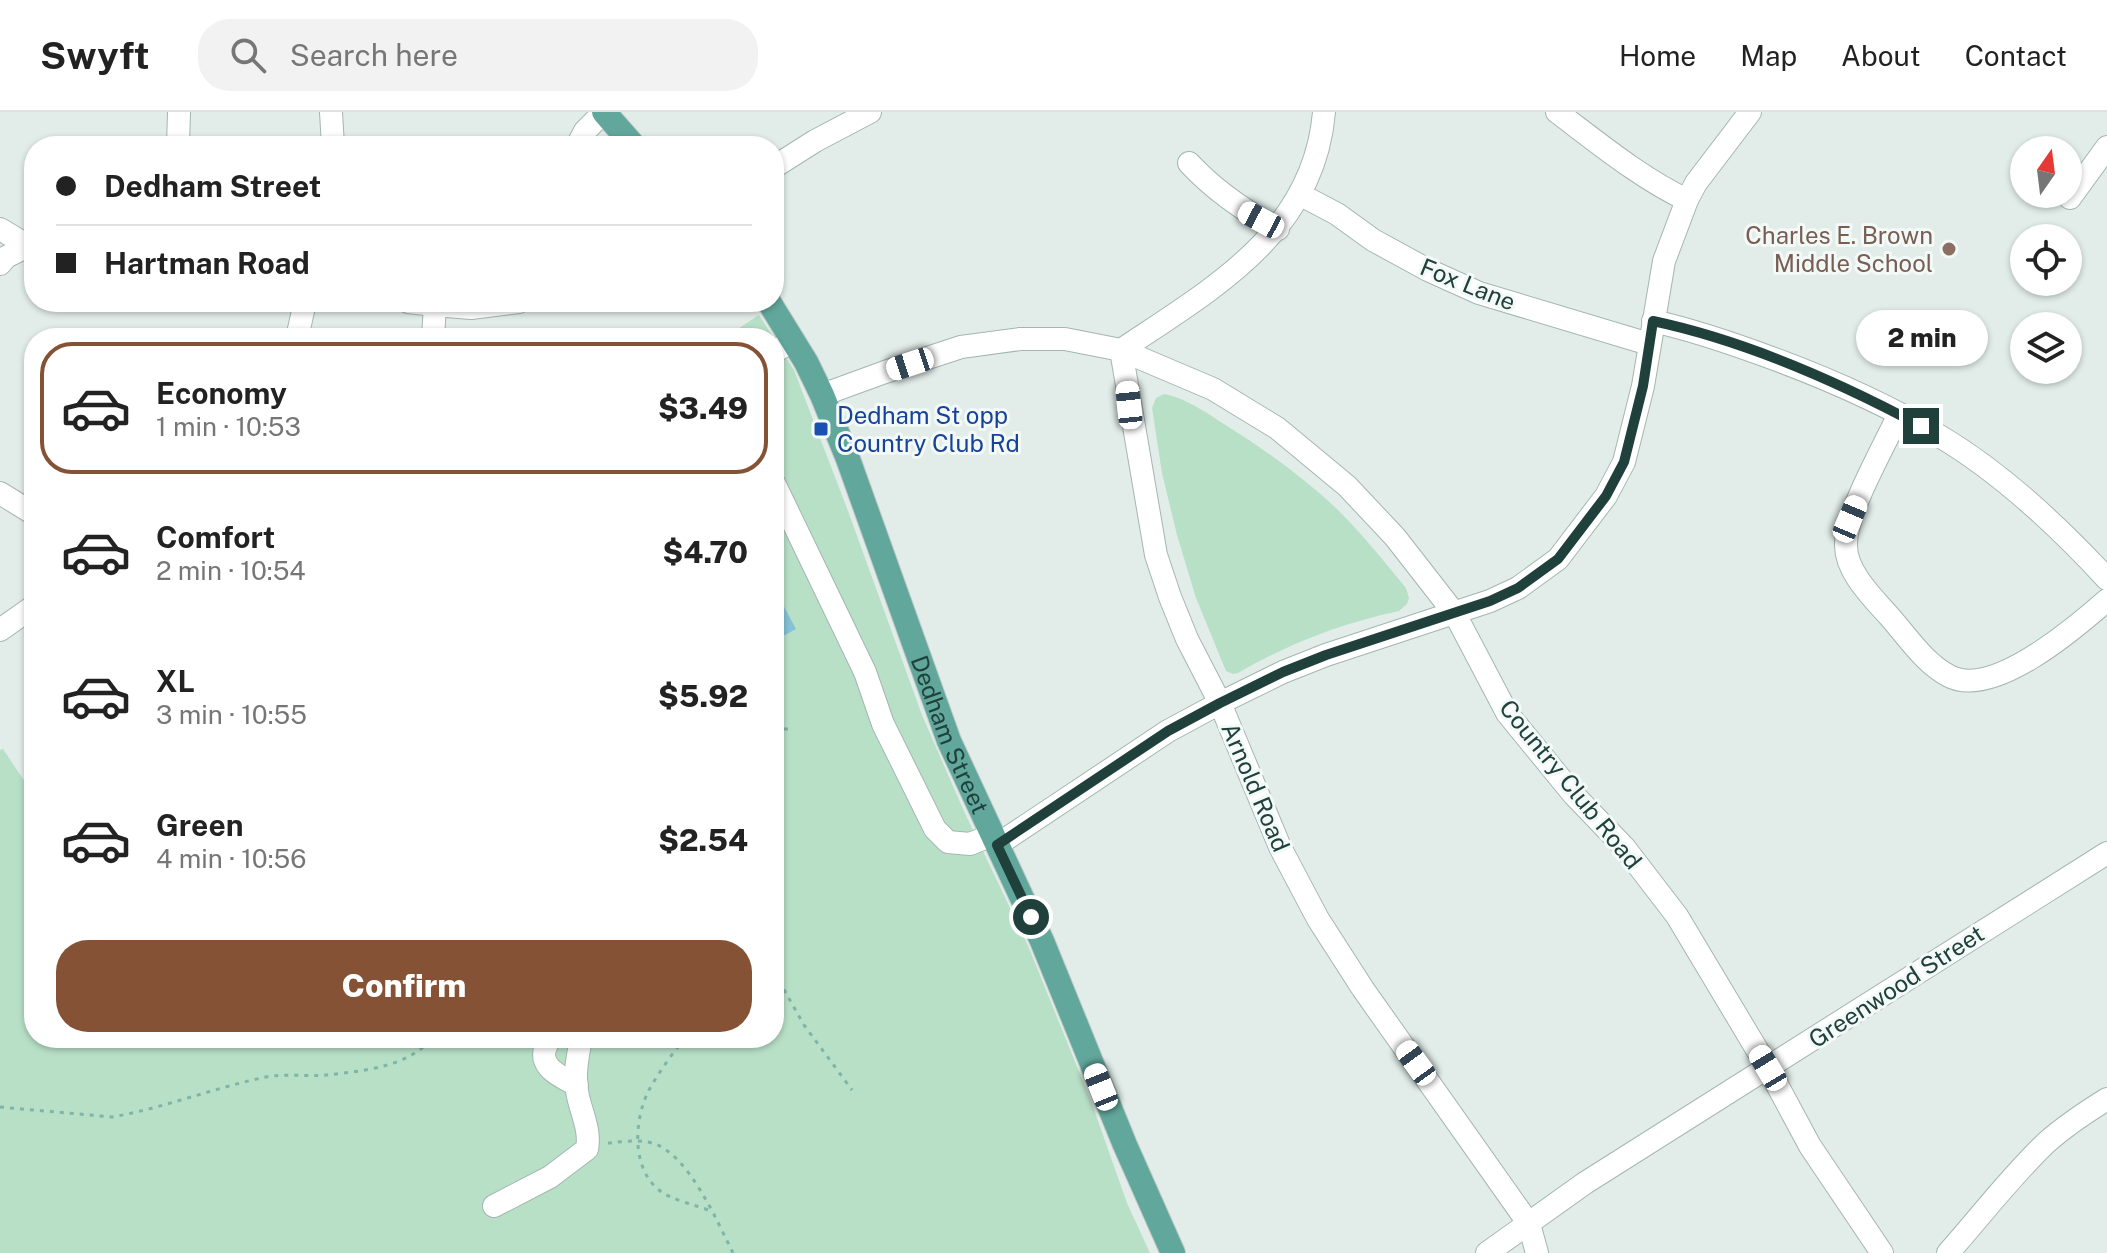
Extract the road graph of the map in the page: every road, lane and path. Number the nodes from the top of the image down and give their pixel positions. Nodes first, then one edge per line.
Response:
1 (179, 112) edge
2 (331, 112) edge
3 (604, 112) edge
4 (870, 112) edge
5 (1324, 112) edge
6 (1557, 112) edge
7 (1750, 112) edge
8 (178, 136) edge
9 (332, 136) edge
10 (582, 136) edge
11 (625, 136) edge
12 (2107, 147) edge
13 (784, 161) edge
14 (1189, 163) dead end
15 (2082, 181) edge
16 (1301, 195) junction
17 (1687, 200) junction
18 (0, 229) edge
19 (1278, 229) junction
20 (24, 241) edge
21 (24, 248) edge
22 (0, 264) edge
23 (1653, 321) junction
24 (1649, 344) junction
25 (784, 348) edge
26 (1121, 350) junction
27 (822, 395) junction
28 (1899, 414) junction
29 (0, 493) edge
30 (784, 504) edge
31 (24, 508) edge
32 (2107, 579) edge
33 (2107, 600) edge
34 (24, 613) edge
35 (1455, 614) junction
36 (0, 630) edge
37 (1220, 703) junction
38 (784, 729) edge
39 (793, 729) dead end
40 (994, 840) junction
41 (2107, 853) edge
42 (784, 990) edge
43 (421, 1048) edge
44 (545, 1048) edge
45 (579, 1048) edge
46 (678, 1048) edge
47 (1768, 1068) junction
48 (577, 1085) junction
49 (852, 1090) dead end
50 (2107, 1099) edge
51 (0, 1107) edge
52 (638, 1141) junction
53 (587, 1145) junction
54 (494, 1206) dead end
55 (711, 1211) junction
56 (1529, 1224) junction
57 (733, 1253) edge
58 (1173, 1253) edge
59 (1487, 1253) edge
60 (1537, 1253) edge
61 (1882, 1253) edge
62 (1948, 1253) edge

1 - 8 street
2 - 9 street
3 - 10 street
3 - 11 main road
4 - 13 street
5 - 16 street
6 - 17 street
7 - 17 street
12 - 15 street
14 - 19 street
16 - 19 street
16 - 24 street, Fox Lane
17 - 23 street
18 - 20 street
19 - 26 street
21 - 22 street
23 - 24 street
23 - 28 street
24 - 35 street
25 - 27 main road, Dedham Street
26 - 27 street, Country Club Road
26 - 35 street, Country Club Road
26 - 37 street, Arnold Road
27 - 40 main road, Dedham Street
28 - 32 street
28 - 33 street
29 - 31 street
30 - 40 street
34 - 36 street
35 - 37 street
35 - 47 street, Country Club Road
37 - 40 street
37 - 56 street, Arnold Road
38 - 39 path
40 - 58 main road, Dedham Street
41 - 47 street, Greenwood Street
42 - 49 path
43 - 51 path
44 - 48 street
45 - 48 street
46 - 52 path
47 - 56 street, Greenwood Street
47 - 61 street, Country Club Road
48 - 53 street
50 - 62 street
52 - 53 path
52 - 55 path
52 - 55 path
53 - 54 street
55 - 57 path
56 - 59 street, Greenwood Street
56 - 60 street, Arnold Road

